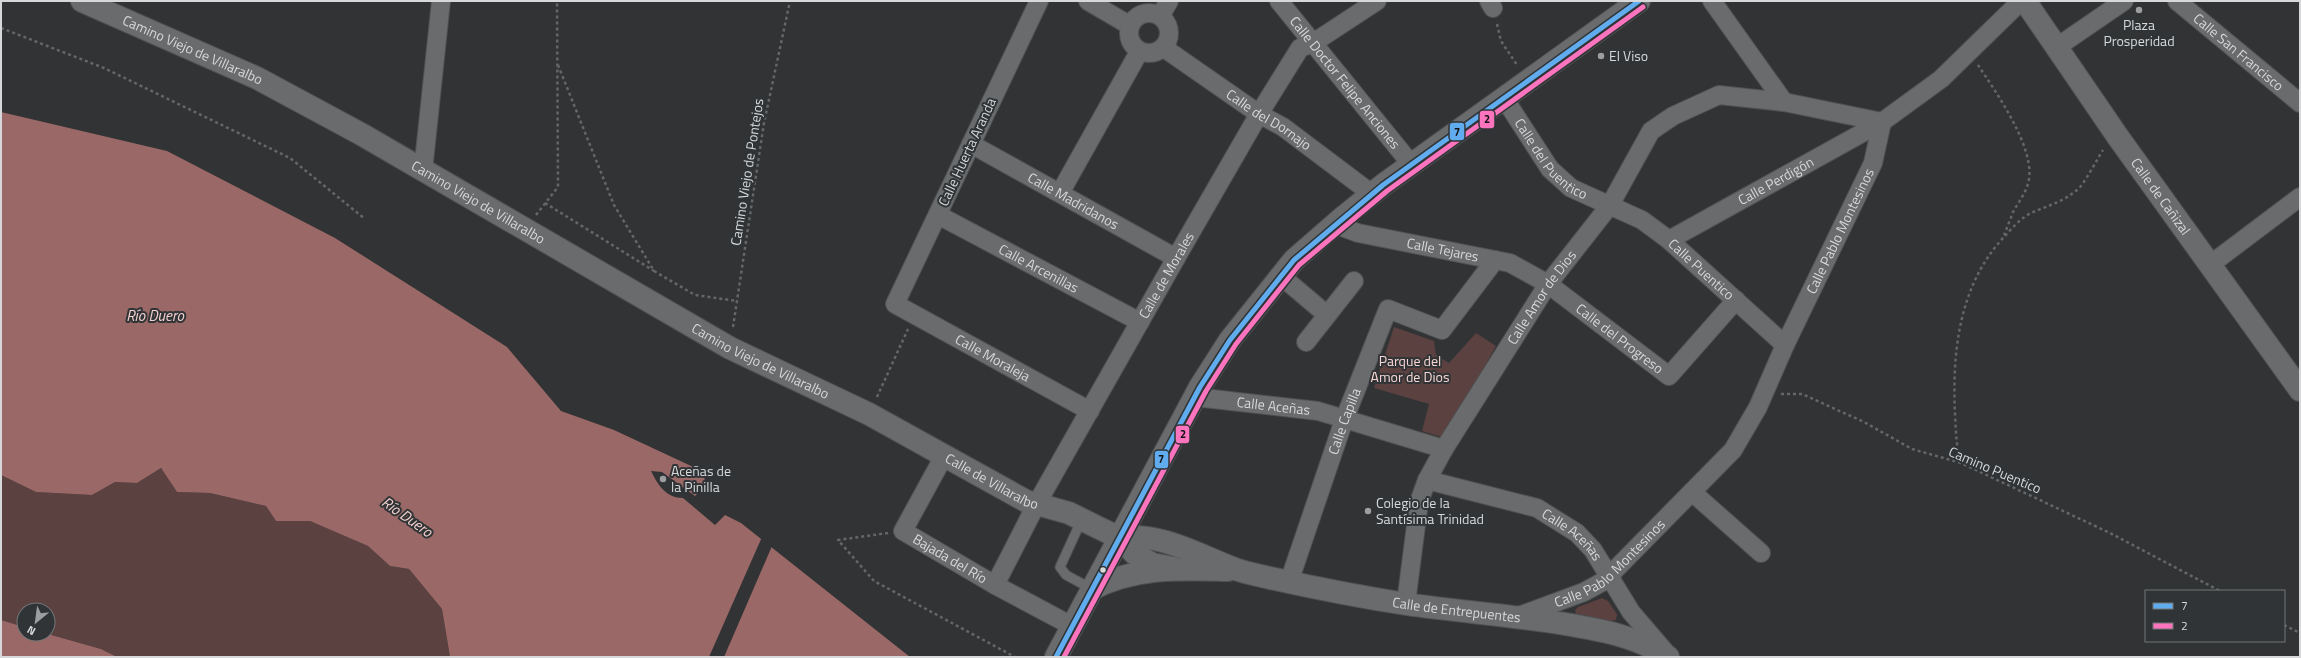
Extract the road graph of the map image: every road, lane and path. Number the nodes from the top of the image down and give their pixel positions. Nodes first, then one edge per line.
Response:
1 (83, 1) edge
2 (441, 1) edge
3 (557, 1) edge
4 (790, 1) edge
5 (1038, 1) edge
6 (1088, 1) edge
7 (1279, 1) edge
8 (1377, 1) edge
9 (1639, 1) edge
10 (1712, 1) edge
11 (2021, 1) edge
12 (2025, 1) edge
13 (2124, 1) edge
14 (2177, 1) edge
15 (1491, 4) edge
16 (1165, 8) edge
17 (1129, 25) junction
18 (1, 28) edge
19 (1312, 43) junction
20 (2057, 47) junction
21 (1164, 48) junction
22 (1139, 52) junction
23 (1969, 52) junction
24 (558, 65) junction
25 (1528, 81) junction
26 (1504, 98) junction
27 (1784, 102) junction
28 (2300, 103) edge
29 (1259, 114) junction
30 (1882, 122) junction
31 (2118, 137) junction
32 (971, 144) junction
33 (1412, 164) junction
34 (423, 171) junction
35 (1060, 193) junction
36 (1372, 194) junction
37 (2299, 200) edge
38 (545, 203) junction
39 (1610, 205) junction
40 (938, 215) junction
41 (365, 219) dead end
42 (1334, 224) junction
43 (525, 230) junction
44 (2003, 238) junction
45 (1669, 240) junction
46 (1176, 258) junction
47 (1495, 260) junction
48 (2211, 264) junction
49 (654, 271) junction
50 (1281, 276) junction
51 (1354, 282) dead end
52 (1548, 284) junction
53 (1736, 300) junction
54 (737, 301) junction
55 (895, 304) joint
56 (915, 315) junction
57 (1327, 315) junction
58 (1140, 322) junction
59 (1306, 342) dead end
60 (1785, 345) junction
61 (730, 348) junction
62 (2300, 390) edge
63 (1195, 398) junction
64 (1758, 407) junction
65 (1090, 411) junction
66 (869, 414) junction
67 (1344, 420) junction
68 (1444, 449) junction
69 (944, 456) junction
70 (1961, 463) junction
71 (1426, 480) junction
72 (1692, 492) junction
73 (1036, 505) junction
74 (1082, 519) junction
75 (904, 531) junction
76 (1120, 538) junction
77 (1761, 553) dead end
78 (1174, 568) junction
79 (1241, 571) junction
80 (1609, 576) junction
81 (1289, 582) junction
82 (995, 585) junction
83 (1092, 589) junction
84 (2218, 590) edge
85 (1406, 604) junction
86 (1516, 617) junction
87 (1072, 626) junction
88 (2285, 626) edge
89 (2300, 633) edge
90 (1015, 657) edge
91 (1056, 657) edge
92 (1669, 657) edge

1 - 34 street, Camino Viejo de Villaralbo
2 - 34 street
3 - 24 path
4 - 54 path, Camino Viejo de Pontejos
5 - 32 street, Calle Huerta Aranda
6 - 17 street
7 - 19 street, Calle Doctor Felipe Anciones
8 - 19 street, Calle de Morales
9 - 25 street
10 - 27 street
11 - 23 street
12 - 20 street, Calle de Cañizal
13 - 20 street
14 - 28 street, Calle San Francisco
15 - 25 path
16 - 17 street
16 - 21 street
17 - 22 street
18 - 41 path
19 - 29 street, Calle de Morales
19 - 33 street, Calle Doctor Felipe Anciones
20 - 31 street, Calle de Cañizal
21 - 22 street
21 - 29 street, Calle del Dornajo
22 - 35 street
23 - 30 street
23 - 44 path
24 - 38 path
24 - 49 path
25 - 26 street
26 - 33 street
26 - 39 street, Calle del Puentico
27 - 30 street, Calle Amor de Dios
27 - 39 street, Calle Amor de Dios
29 - 36 street, Calle del Dornajo
29 - 46 street, Calle de Morales
30 - 45 street, Calle Perdigón
30 - 60 street, Calle Pablo Montesinos
31 - 44 path
31 - 48 street, Calle de Cañizal
32 - 35 street, Calle Madridanos
32 - 40 street, Calle Huerta Aranda
33 - 36 street
34 - 43 street, Camino Viejo de Villaralbo
35 - 46 street, Calle Madridanos
36 - 42 street
37 - 48 street
38 - 43 path
38 - 49 path
39 - 45 street, Calle Puentico
39 - 52 street, Calle Amor de Dios
40 - 55 street, Calle Huerta Aranda
40 - 58 street, Calle Arcenillas
42 - 47 street, Calle Tejares
42 - 50 street
43 - 61 street, Camino Viejo de Villaralbo
44 - 70 path
45 - 53 street, Calle Puentico
46 - 58 street, Calle de Morales
47 - 52 street, Calle Tejares
47 - 67 street, Calle Capilla
48 - 62 street, Calle de Cañizal
49 - 54 path
50 - 57 street
50 - 63 street
51 - 57 street
52 - 53 street, Calle del Progreso
52 - 68 street, Calle Amor de Dios
53 - 60 street, Calle Puentico
54 - 61 path, Camino Viejo de Pontejos
55 - 56 street, Calle Moraleja
56 - 65 street, Calle Moraleja
56 - 66 path
57 - 59 street
58 - 65 street, Calle de Morales
60 - 64 street, Calle Pablo Montesinos
61 - 66 street, Camino Viejo de Villaralbo
63 - 67 street, Calle Aceñas
63 - 76 street
64 - 70 path, Camino Puentico
64 - 72 street, Calle Pablo Montesinos
65 - 73 street, Calle de Morales
66 - 69 street, Calle de Villaralbo
67 - 68 street, Calle Aceñas
67 - 81 street, Calle Capilla
68 - 71 street, Calle Amor de Dios
69 - 73 street, Calle de Villaralbo
69 - 75 street, Bajada del Río
70 - 84 path, Camino Puentico
71 - 80 street, Calle Aceñas
71 - 85 street, Calle Amor de Dios
72 - 77 street
72 - 80 street, Calle Pablo Montesinos
73 - 74 street, Calle de Villaralbo
73 - 82 street, Calle de Morales
74 - 76 street, Calle de Villaralbo
74 - 83 lane
75 - 82 street, Bajada del Río
75 - 90 path
76 - 78 street, Calle de Entrepuentes
76 - 79 street, Calle de Entrepuentes
76 - 83 street
78 - 79 street, Calle de Entrepuentes
78 - 83 street, Calle de Entrepuentes
79 - 81 street, Calle de Entrepuentes
80 - 86 street, Calle Pablo Montesinos
80 - 92 street, Calle Aceñas
81 - 85 street, Calle de Entrepuentes
82 - 87 street, Bajada del Río
83 - 87 street
85 - 86 street, Calle de Entrepuentes
86 - 92 street, Calle de Entrepuentes
87 - 91 street
88 - 89 path

